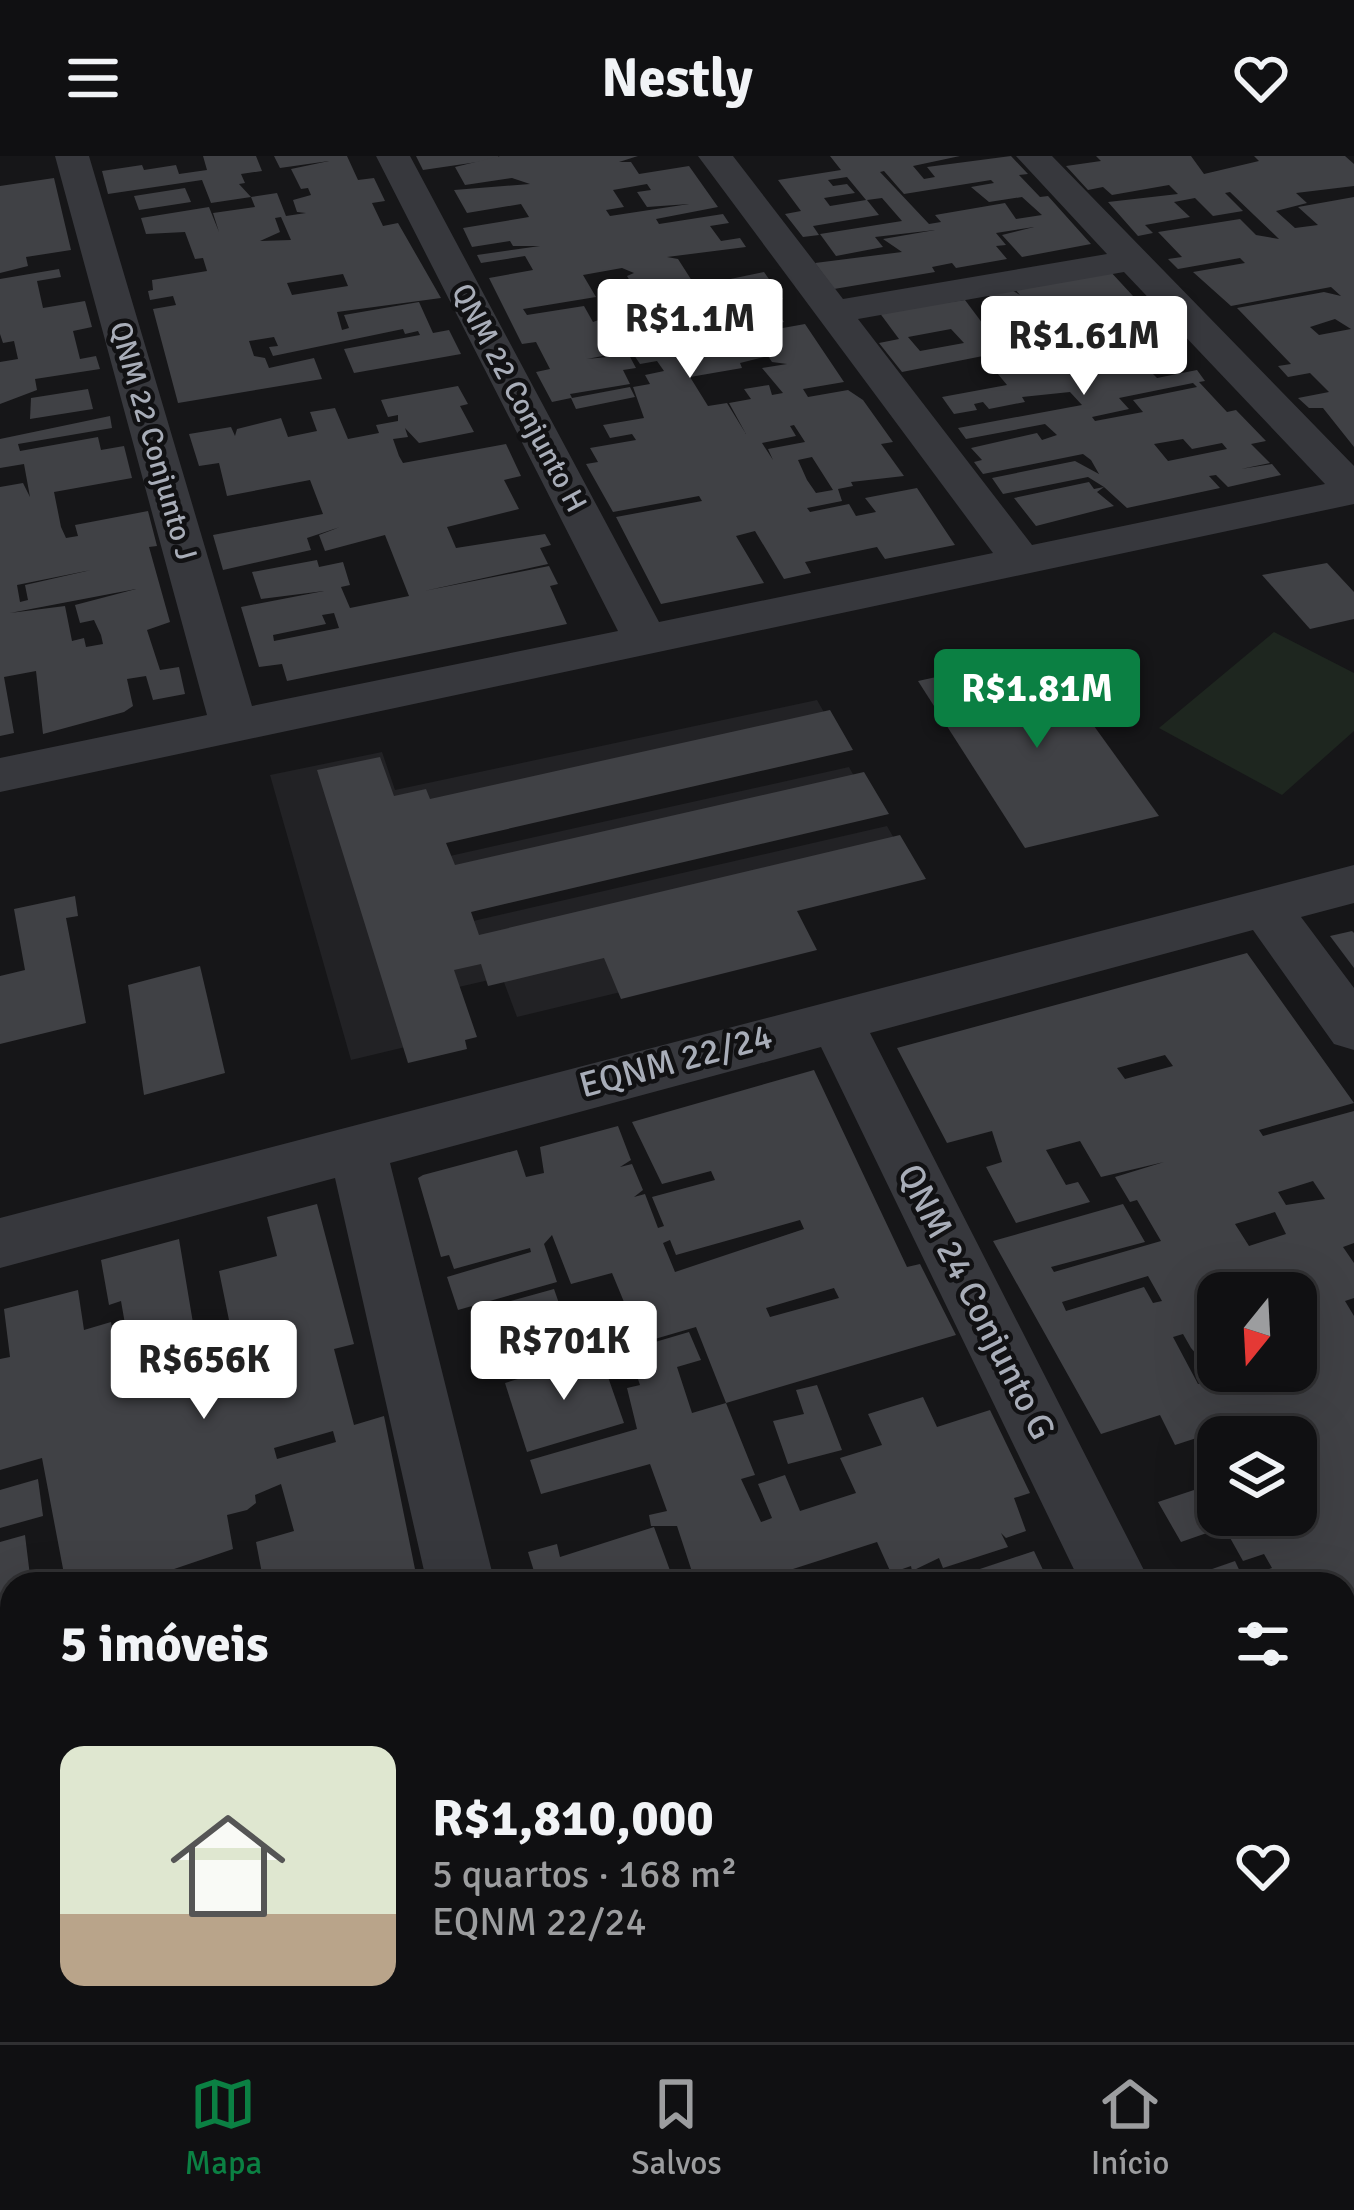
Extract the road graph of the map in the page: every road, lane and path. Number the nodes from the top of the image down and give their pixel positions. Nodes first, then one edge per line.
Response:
1 (72, 156) edge
2 (393, 156) edge
3 (715, 156) edge
4 (1033, 156) edge
5 (1133, 260) junction
6 (833, 312) junction
7 (1354, 490) edge
8 (1021, 560) junction
9 (644, 639) junction
10 (234, 726) junction
11 (0, 775) edge
12 (1354, 884) edge
13 (1264, 906) junction
14 (835, 1019) junction
15 (1354, 1029) edge
16 (357, 1146) junction
17 (0, 1243) edge
18 (458, 1572) edge
19 (1112, 1572) edge

1 - 10 street, QNM 22 Conjunto J
2 - 9 street, QNM 22 Conjunto H
3 - 6 street
4 - 5 street
5 - 6 street
5 - 7 street
6 - 8 street
7 - 8 street
8 - 9 street
9 - 10 street
10 - 11 street
12 - 13 street, EQNM 22/24
13 - 14 street, EQNM 22/24
13 - 15 street
14 - 16 street, EQNM 22/24
14 - 19 street, QNM 24 Conjunto G
16 - 17 street, EQNM 22/24
16 - 18 street

